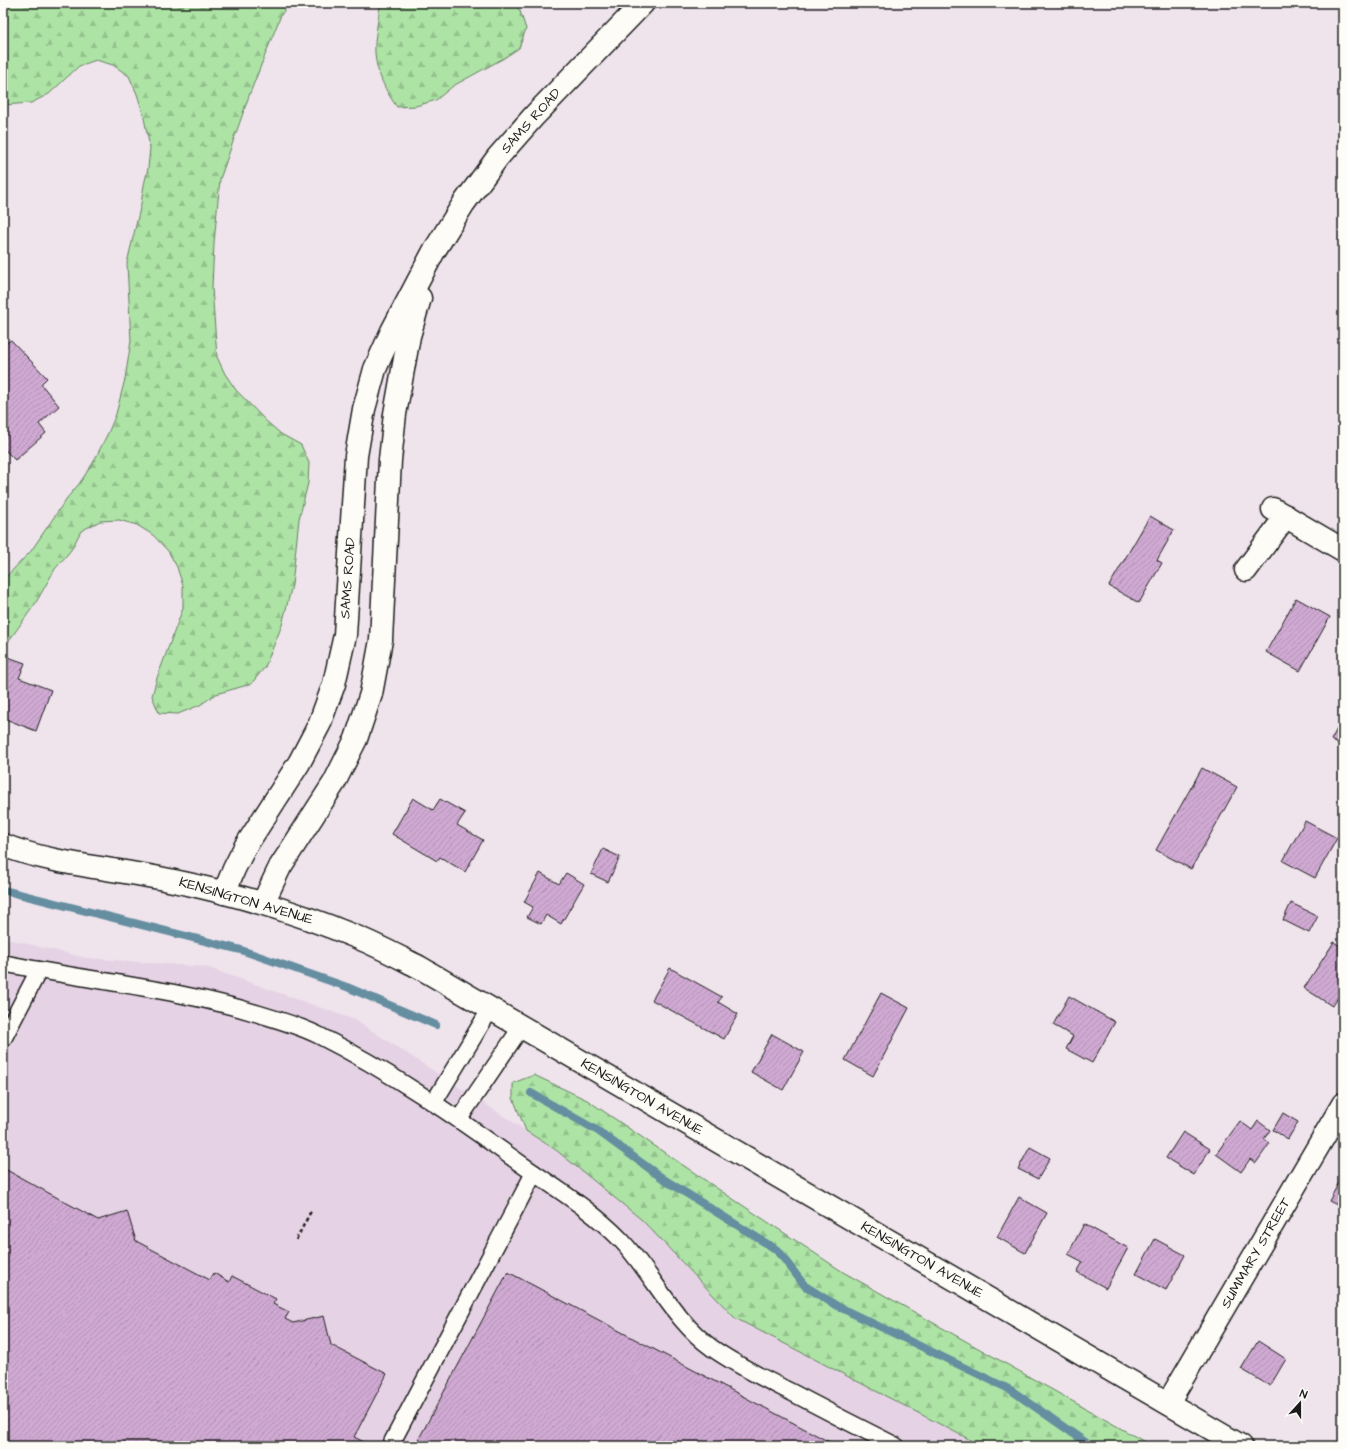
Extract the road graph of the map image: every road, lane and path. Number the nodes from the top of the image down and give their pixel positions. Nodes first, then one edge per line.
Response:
1 (643, 3) edge
2 (434, 251) junction
3 (1343, 550) edge
4 (1246, 570) dead end
5 (3, 845) edge
6 (224, 893) junction
7 (263, 903) junction
8 (3, 963) edge
9 (39, 970) junction
10 (491, 1008) junction
11 (522, 1026) junction
12 (3, 1039) edge
13 (434, 1102) junction
14 (1343, 1104) edge
15 (459, 1119) junction
16 (534, 1172) junction
17 (311, 1211) dead end
18 (296, 1240) dead end
19 (1168, 1403) junction
20 (390, 1446) edge
21 (896, 1446) edge
22 (1241, 1446) edge

1 - 2 street, SAMS ROAD
2 - 6 street, SAMS ROAD
2 - 7 street, SAMS ROAD
3 - 4 street
5 - 6 street, KENSINGTON AVENUE
6 - 7 street, KENSINGTON AVENUE
7 - 10 street, KENSINGTON AVENUE
8 - 9 lane
9 - 12 lane
9 - 13 lane
10 - 11 street, KENSINGTON AVENUE
10 - 13 lane
11 - 15 lane
11 - 19 street, KENSINGTON AVENUE
13 - 15 lane
14 - 19 street, SUMMARY STREET
15 - 16 lane
16 - 20 lane
16 - 21 lane
17 - 18 path
19 - 22 street, KENSINGTON AVENUE

